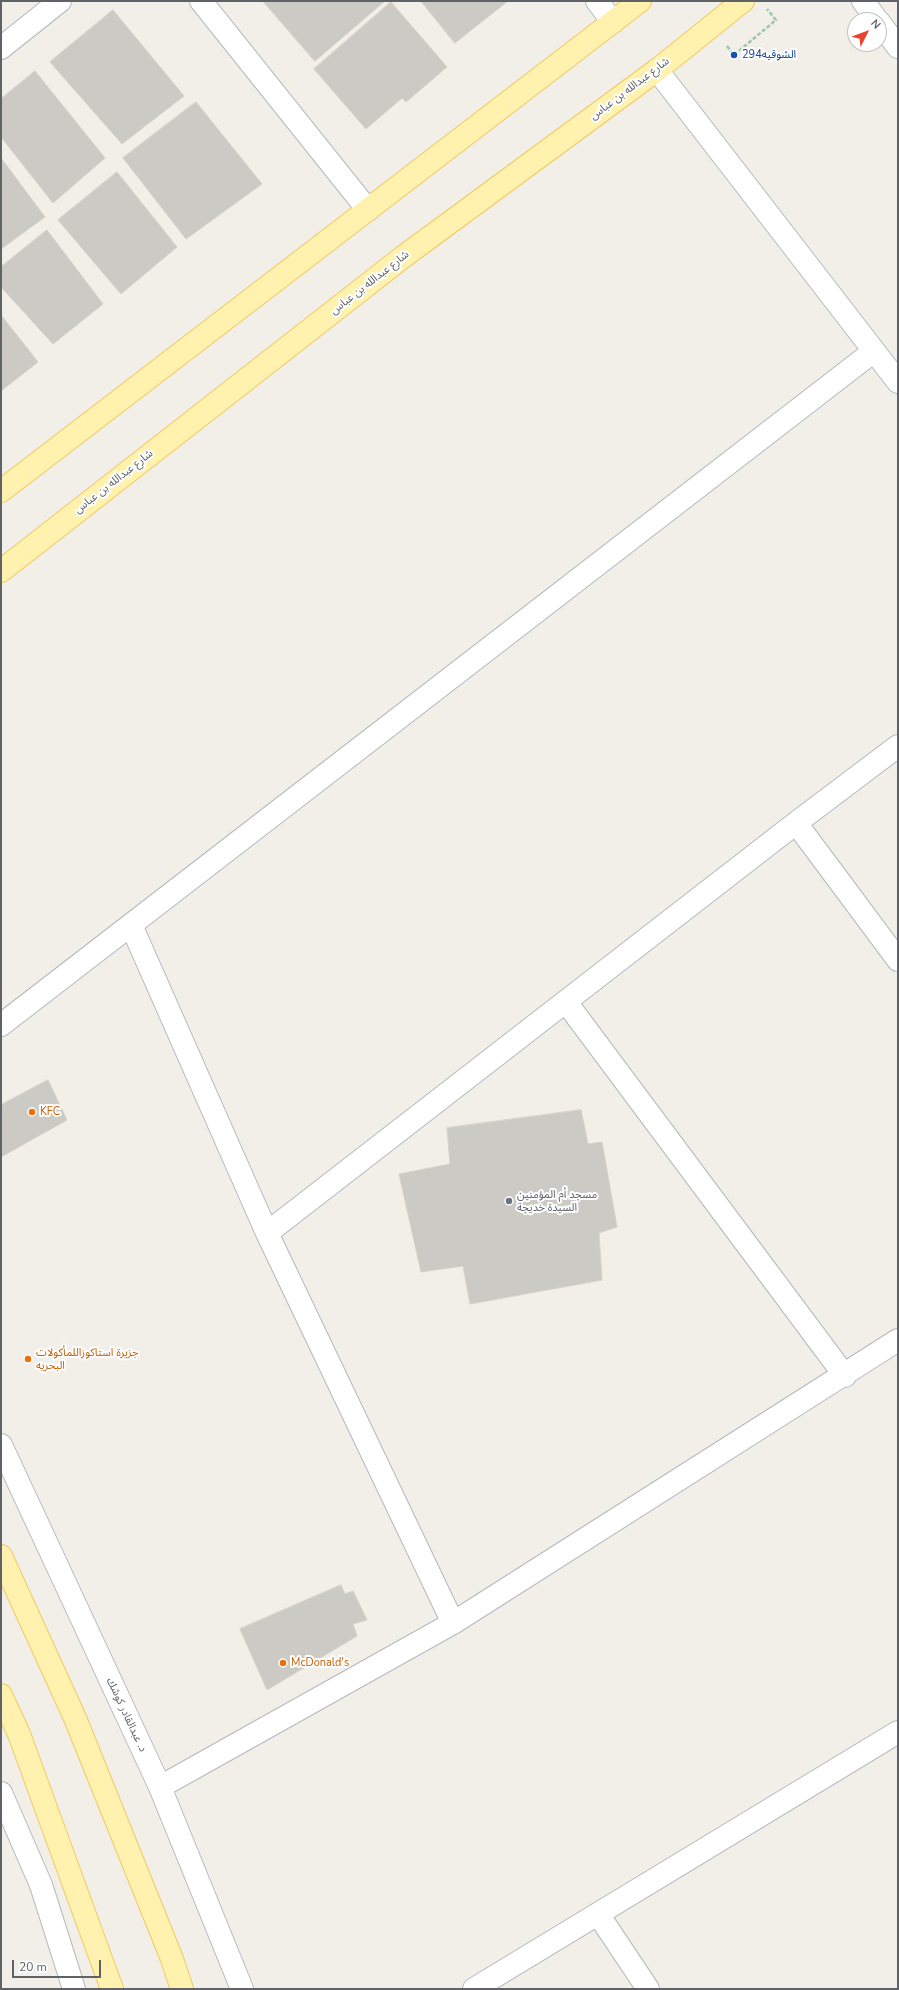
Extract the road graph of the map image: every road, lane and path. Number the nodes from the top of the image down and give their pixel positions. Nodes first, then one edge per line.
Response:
1 (60, 1) edge
2 (201, 1) edge
3 (597, 1) edge
4 (640, 1) edge
5 (743, 1) edge
6 (863, 1) edge
7 (871, 12) edge
8 (613, 22) junction
9 (887, 33) edge
10 (898, 47) edge
11 (1, 48) edge
12 (657, 70) junction
13 (368, 210) junction
14 (874, 351) junction
15 (898, 382) edge
16 (1, 491) edge
17 (1, 571) edge
18 (898, 746) edge
19 (796, 823) junction
20 (131, 925) junction
21 (898, 960) edge
22 (566, 1002) junction
23 (1, 1025) edge
24 (266, 1233) junction
25 (898, 1340) edge
26 (845, 1376) junction
27 (1, 1445) edge
28 (1, 1556) edge
29 (453, 1623) junction
30 (1, 1695) edge
31 (898, 1732) edge
32 (160, 1787) junction
33 (1, 1793) edge
34 (598, 1914) junction
35 (74, 1989) edge
36 (112, 1989) edge
37 (182, 1989) edge
38 (242, 1989) edge
39 (474, 1989) edge
40 (648, 1989) edge

1 - 11 street
2 - 13 street
3 - 8 street
4 - 8 main road
5 - 12 main road, شارع عبدالله بن عباس
6 - 7 street
8 - 13 main road
9 - 10 street
12 - 14 street
12 - 17 main road, شارع عبدالله بن عباس
13 - 16 main road
14 - 15 street
14 - 20 street
18 - 19 street
19 - 21 street
19 - 22 street
20 - 23 street
20 - 24 street
22 - 24 street
22 - 26 street
24 - 29 street
25 - 26 street
26 - 29 street
27 - 32 street, د. عبدالقادر كوشك
28 - 37 main road
29 - 32 street
30 - 36 main road
31 - 34 street
32 - 38 street, د. عبدالقادر كوشك
33 - 35 street
34 - 39 street
34 - 40 street

